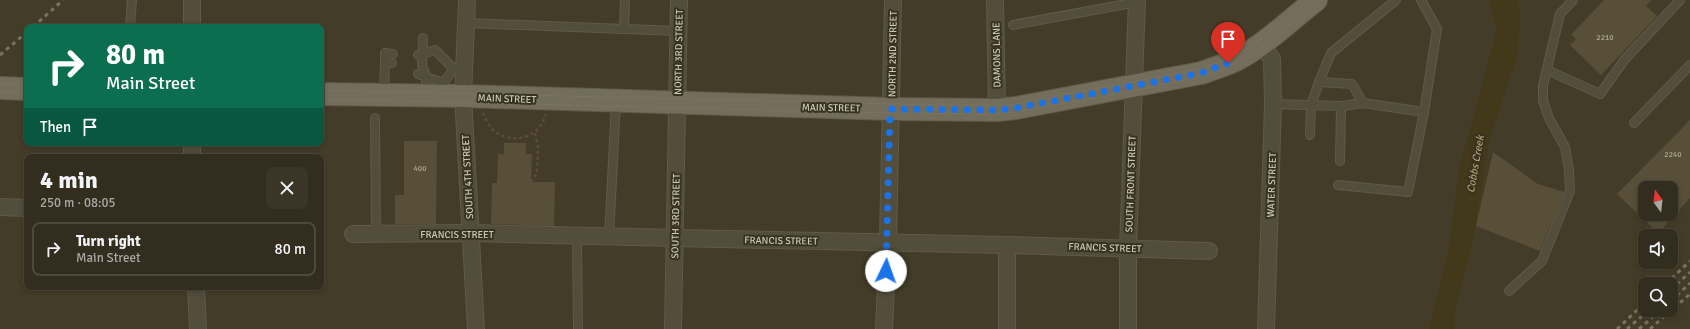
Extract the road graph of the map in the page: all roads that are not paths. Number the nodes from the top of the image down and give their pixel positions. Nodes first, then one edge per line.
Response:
1 (132, 0) edge
2 (192, 0) edge
3 (466, 0) edge
4 (625, 0) edge
5 (679, 0) edge
6 (893, 0) edge
7 (995, 0) edge
8 (1316, 0) edge
9 (1396, 0) edge
10 (1421, 0) edge
11 (1574, 0) edge
12 (1680, 0) edge
13 (1137, 1) edge
14 (466, 23) junction
15 (130, 24) edge
16 (192, 24) edge
17 (1012, 25) dead end
18 (624, 28) junction
19 (679, 31) junction
20 (423, 38) dead end
21 (1261, 44) junction
22 (393, 54) dead end
23 (420, 55) junction
24 (1690, 65) edge
25 (459, 69) junction
26 (1547, 70) junction
27 (418, 74) dead end
28 (1319, 82) junction
29 (427, 86) junction
30 (1133, 87) junction
31 (0, 88) edge
32 (24, 89) edge
33 (324, 94) edge
34 (384, 95) junction
35 (472, 97) junction
36 (616, 101) junction
37 (677, 103) junction
38 (1363, 103) junction
39 (1273, 104) junction
40 (1311, 105) junction
41 (1341, 106) junction
42 (890, 109) junction
43 (997, 110) junction
44 (1424, 112) junction
45 (375, 118) dead end
46 (1634, 123) dead end
47 (1310, 135) dead end
48 (1340, 161) dead end
49 (1338, 185) dead end
50 (0, 207) edge
51 (24, 208) edge
52 (470, 233) junction
53 (353, 234) dead end
54 (376, 234) junction
55 (576, 236) junction
56 (609, 236) junction
57 (674, 238) junction
58 (888, 242) junction
59 (1008, 245) junction
60 (1128, 248) junction
61 (1209, 251) dead end
62 (196, 290) edge
63 (1509, 291) dead end
64 (198, 329) edge
65 (476, 329) edge
66 (578, 329) edge
67 (673, 329) edge
68 (884, 329) edge
69 (1007, 329) edge
70 (1128, 329) edge
71 (1266, 329) edge

1 - 15 lane
2 - 16 street
3 - 14 street, SOUTH 4TH STREET
4 - 18 lane
5 - 19 street, NORTH 3RD STREET
6 - 42 street, NORTH 2ND STREET
7 - 43 street, DAMONS LANE
8 - 21 main road, MAIN STREET
9 - 28 lane
10 - 44 lane
11 - 26 lane
12 - 26 lane
13 - 17 lane
13 - 30 street, SOUTH FRONT STREET
14 - 18 lane
14 - 25 street, SOUTH 4TH STREET
18 - 19 lane
19 - 37 street, NORTH 3RD STREET
20 - 23 lane
21 - 30 main road, MAIN STREET
21 - 39 street, WATER STREET
22 - 34 lane
23 - 25 lane
23 - 29 lane
24 - 46 lane
25 - 29 lane
25 - 35 street, SOUTH 4TH STREET
26 - 63 lane
27 - 29 lane
28 - 38 lane
28 - 40 lane
29 - 34 main road, MAIN STREET
29 - 35 main road, MAIN STREET
30 - 43 main road, MAIN STREET
30 - 60 street, SOUTH FRONT STREET
31 - 32 main road
33 - 34 main road, MAIN STREET
35 - 36 main road, MAIN STREET
35 - 52 street, SOUTH 4TH STREET
36 - 37 main road, MAIN STREET
36 - 56 lane
37 - 42 main road, MAIN STREET
37 - 57 street, SOUTH 3RD STREET
38 - 41 lane
38 - 44 lane
39 - 40 lane
39 - 71 street, WATER STREET
40 - 41 lane
40 - 47 lane
41 - 48 lane
42 - 43 main road, MAIN STREET
42 - 58 street, NORTH 2ND STREET
44 - 49 lane
45 - 54 lane
50 - 51 street
52 - 54 street, FRANCIS STREET
52 - 55 street, FRANCIS STREET
52 - 65 street, SOUTH 4TH STREET
53 - 54 street, FRANCIS STREET
55 - 56 street, FRANCIS STREET
55 - 66 lane
56 - 57 street, FRANCIS STREET
57 - 58 street, FRANCIS STREET
57 - 67 street, SOUTH 3RD STREET
58 - 59 street, FRANCIS STREET
58 - 68 street, NORTH 2ND STREET
59 - 60 street, FRANCIS STREET
59 - 69 street
60 - 61 street, FRANCIS STREET
60 - 70 street, SOUTH FRONT STREET
62 - 64 street

